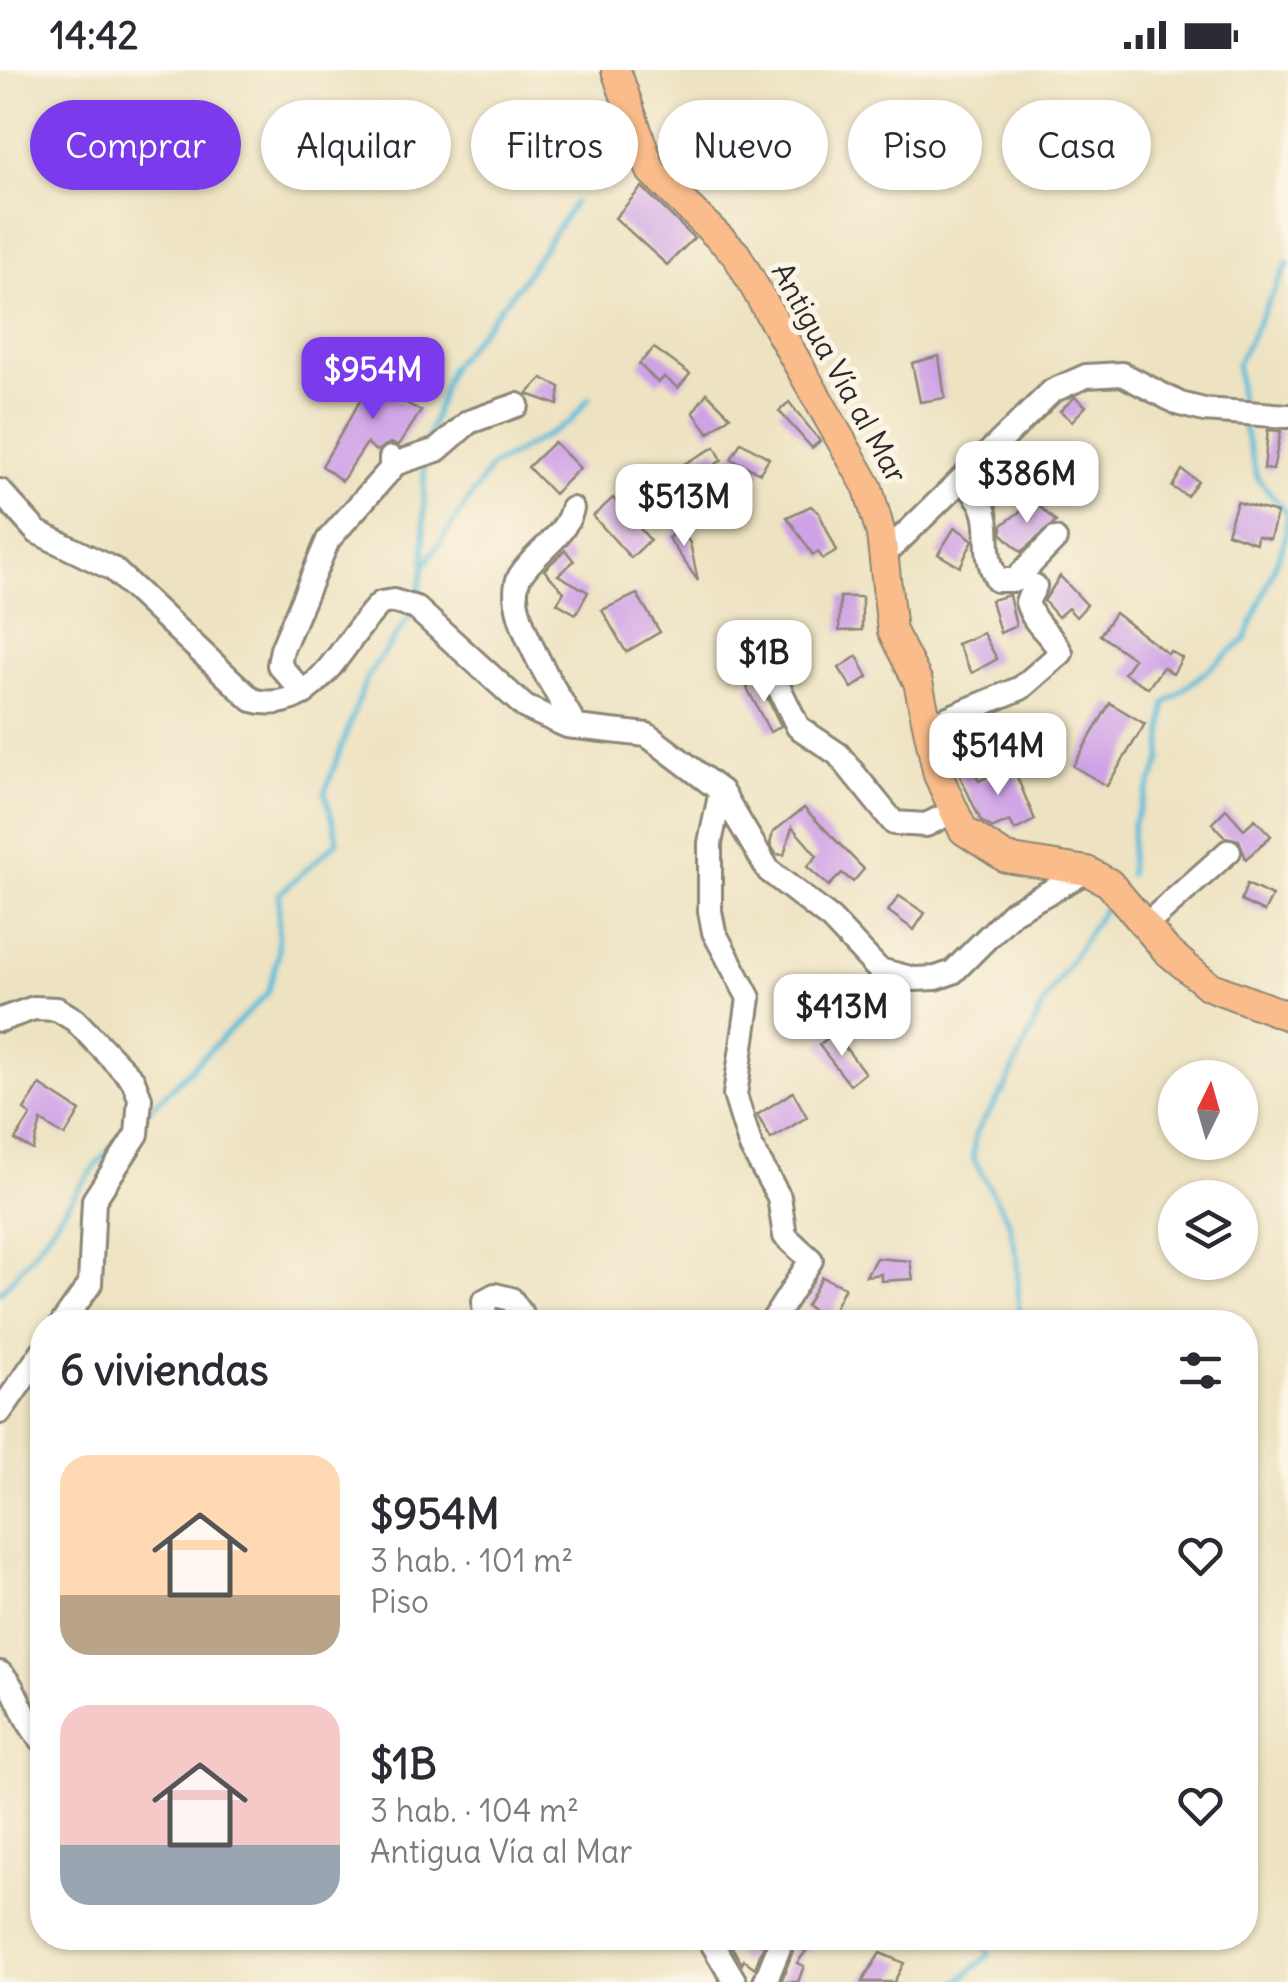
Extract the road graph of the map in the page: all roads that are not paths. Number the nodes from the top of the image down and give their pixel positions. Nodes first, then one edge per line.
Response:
1 (616, 70) edge
2 (517, 405) dead end
3 (1288, 416) edge
4 (962, 480) junction
5 (0, 491) edge
6 (572, 509) dead end
7 (1055, 540) dead end
8 (883, 556) junction
9 (1035, 586) dead end
10 (766, 661) dead end
11 (304, 693) junction
12 (929, 726) junction
13 (576, 727) junction
14 (720, 791) junction
15 (954, 811) junction
16 (1229, 850) dead end
17 (1086, 872) junction
18 (1147, 924) junction
19 (1288, 1016) edge
20 (0, 1020) edge
21 (72, 1310) edge
22 (484, 1310) edge
23 (519, 1310) edge
24 (779, 1310) edge
25 (30, 1369) edge
26 (0, 1412) edge
27 (0, 1673) edge
28 (30, 1727) edge
29 (717, 1950) edge
30 (778, 1950) edge
31 (735, 1982) edge
32 (764, 1982) edge

1 - 8 main road, Antigua Vía al Mar
2 - 11 street
3 - 4 street
4 - 7 street
4 - 8 street
5 - 11 street
6 - 13 street
8 - 12 main road, Antigua Vía al Mar
9 - 12 street
10 - 15 street
11 - 13 street
12 - 15 main road, Antigua Vía al Mar
13 - 14 street
14 - 17 street
14 - 24 street
15 - 17 main road, Antigua Vía al Mar
16 - 18 street
17 - 18 main road, Antigua Vía al Mar
18 - 19 main road, Antigua Vía al Mar
20 - 21 street
22 - 23 street
25 - 26 street
27 - 28 street
29 - 31 street
30 - 32 street

